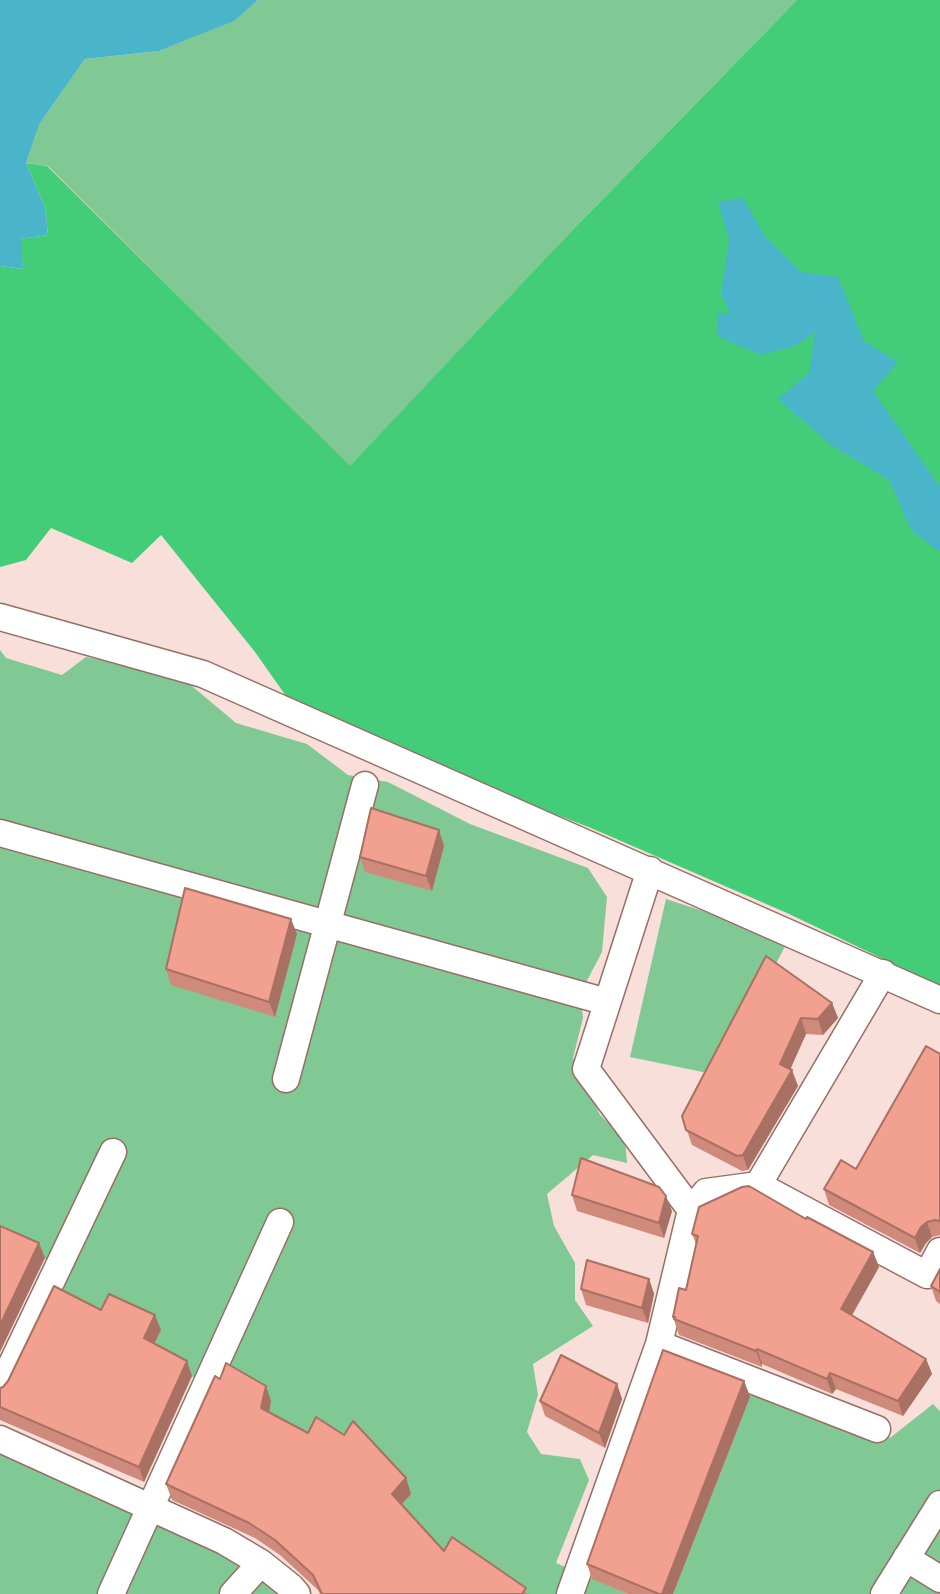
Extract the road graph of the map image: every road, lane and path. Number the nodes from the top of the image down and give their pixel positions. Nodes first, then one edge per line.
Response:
1 (0, 617) edge
2 (365, 785) dead end
3 (0, 833) edge
4 (650, 870) junction
5 (328, 924) junction
6 (883, 973) junction
7 (940, 1000) edge
8 (607, 1002) junction
9 (286, 1079) dead end
10 (113, 1152) dead end
11 (758, 1185) junction
12 (691, 1210) junction
13 (280, 1222) dead end
14 (940, 1251) edge
15 (659, 1344) junction
16 (0, 1389) edge
17 (877, 1429) dead end
18 (0, 1439) edge
19 (940, 1504) edge
20 (150, 1507) junction
21 (906, 1558) junction
22 (261, 1563) junction
23 (940, 1579) edge
24 (111, 1594) edge
25 (233, 1594) edge
26 (297, 1594) edge
27 (570, 1594) edge
28 (884, 1594) edge

1 - 4 street
2 - 5 street
3 - 5 street
4 - 6 street
4 - 8 street
5 - 8 street
5 - 9 street
6 - 7 street
6 - 11 street
8 - 12 street
10 - 16 street
11 - 12 street
11 - 14 street
12 - 15 street
13 - 20 street
15 - 17 street
15 - 27 street
18 - 20 street
19 - 21 street
20 - 22 street
20 - 24 street
21 - 23 street
21 - 28 street
22 - 25 street
22 - 26 street

